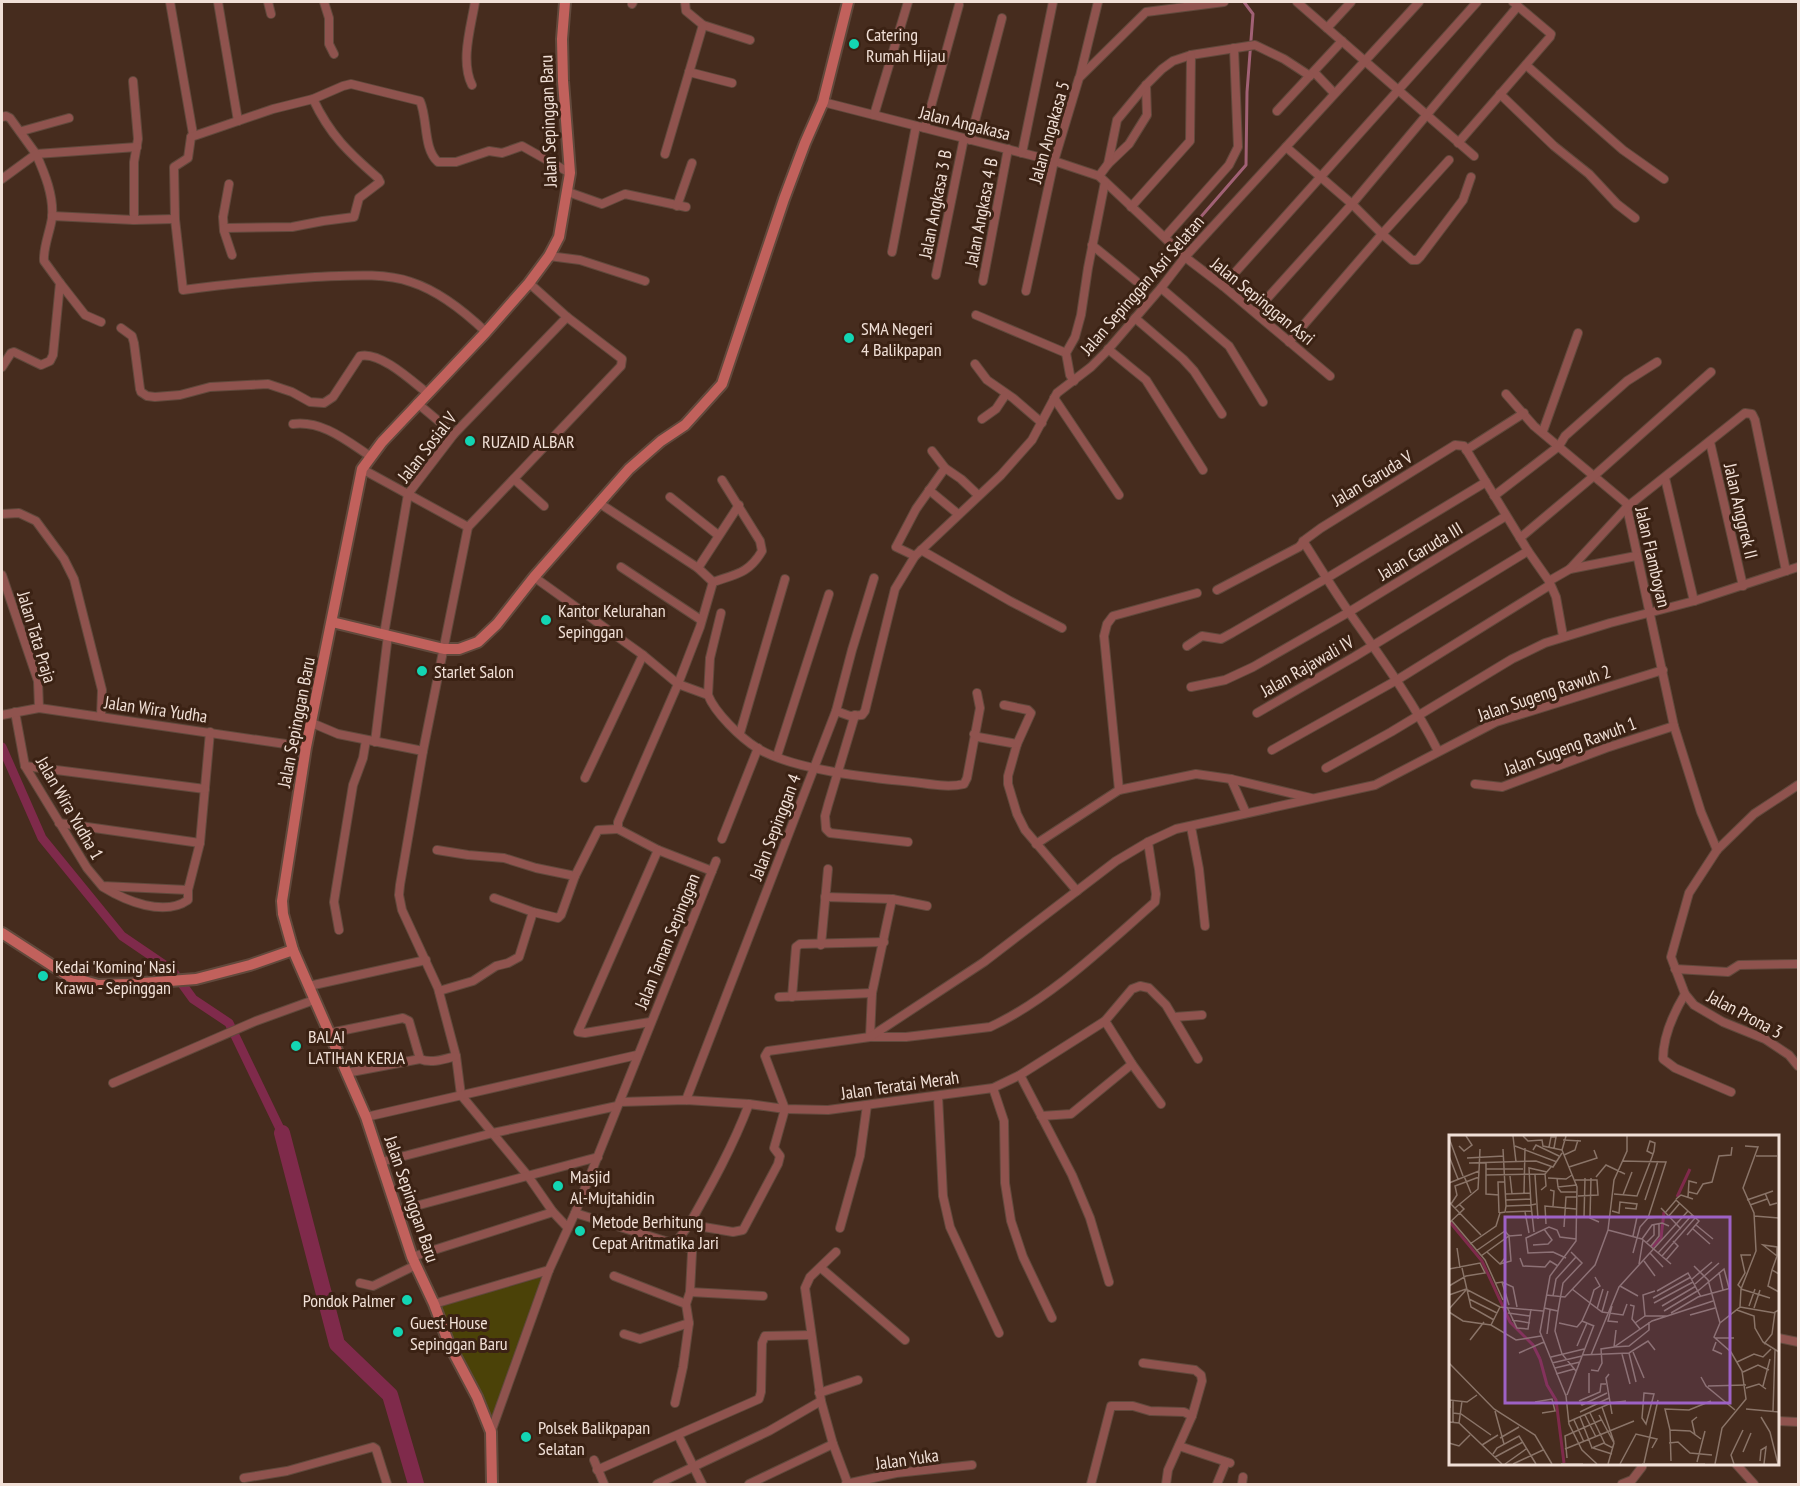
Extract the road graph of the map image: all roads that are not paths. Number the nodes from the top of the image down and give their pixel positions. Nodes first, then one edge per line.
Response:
1 (170, 2) edge
2 (218, 2) edge
3 (268, 2) edge
4 (324, 2) edge
5 (475, 2) edge
6 (565, 2) edge
7 (685, 2) edge
8 (848, 2) edge
9 (908, 2) edge
10 (1053, 2) edge
11 (1098, 2) edge
12 (1148, 2) edge
13 (1224, 2) edge
14 (1299, 2) edge
15 (1351, 2) edge
16 (1419, 2) edge
17 (1477, 2) edge
18 (1516, 4) edge
19 (959, 5) dead end
20 (1146, 12) junction
21 (271, 14) dead end
22 (1002, 18) dead end
23 (703, 25) junction
24 (1327, 28) junction
25 (750, 40) dead end
26 (1342, 41) junction
27 (1234, 48) junction
28 (334, 54) dead end
29 (1191, 55) junction
30 (1363, 60) junction
31 (1526, 65) junction
32 (689, 72) junction
33 (1312, 74) junction
34 (1079, 78) junction
35 (133, 81) dead end
36 (732, 83) dead end
37 (472, 85) dead end
38 (1146, 85) junction
39 (1398, 88) junction
40 (1334, 93) junction
41 (1500, 94) junction
42 (313, 99) junction
43 (823, 102) junction
44 (1277, 111) dead end
45 (874, 115) junction
46 (1427, 116) junction
47 (2, 117) edge
48 (69, 118) dead end
49 (238, 121) junction
50 (921, 127) junction
51 (22, 131) junction
52 (192, 137) junction
53 (967, 139) junction
54 (1458, 143) junction
55 (137, 147) junction
56 (1286, 147) junction
57 (1008, 149) junction
58 (1022, 153) junction
59 (36, 154) junction
60 (665, 154) dead end
61 (1474, 156) dead end
62 (1054, 160) junction
63 (1449, 160) dead end
64 (692, 163) dead end
65 (1108, 164) junction
66 (570, 173) junction
67 (1319, 176) junction
68 (1471, 177) dead end
69 (2, 179) edge
70 (1102, 179) junction
71 (1664, 179) dead end
72 (229, 184) dead end
73 (568, 192) junction
74 (1352, 204) junction
75 (1131, 207) junction
76 (52, 216) junction
77 (1635, 218) dead end
78 (175, 219) junction
79 (134, 220) junction
80 (224, 228) junction
81 (1382, 234) junction
82 (1166, 237) junction
83 (1092, 245) junction
84 (892, 252) dead end
85 (232, 255) dead end
86 (1183, 255) junction
87 (549, 256) junction
88 (936, 275) dead end
89 (645, 281) dead end
90 (983, 281) dead end
91 (1136, 281) dead end
92 (60, 283) junction
93 (529, 283) junction
94 (1223, 286) junction
95 (1161, 288) junction
96 (1026, 291) dead end
97 (1255, 312) junction
98 (976, 315) dead end
99 (567, 317) junction
100 (1135, 318) junction
101 (101, 322) dead end
102 (121, 328) dead end
103 (486, 332) junction
104 (1578, 333) dead end
105 (1289, 342) junction
106 (1108, 349) junction
107 (1066, 354) junction
108 (1657, 362) dead end
109 (975, 364) dead end
110 (2, 367) edge
111 (1711, 372) dead end
112 (1330, 376) dead end
113 (1072, 378) junction
114 (427, 393) junction
115 (1506, 394) dead end
116 (1009, 395) junction
117 (1054, 398) junction
118 (1263, 402) dead end
119 (417, 403) junction
120 (1524, 413) junction
121 (1222, 414) dead end
122 (982, 419) dead end
123 (1042, 423) junction
124 (292, 424) dead end
125 (1543, 431) junction
126 (454, 434) junction
127 (1710, 442) junction
128 (1559, 446) junction
129 (1466, 450) junction
130 (932, 451) dead end
131 (370, 456) junction
132 (945, 468) junction
133 (362, 469) junction
134 (1203, 470) dead end
135 (1595, 475) junction
136 (1665, 478) junction
137 (514, 479) junction
138 (722, 480) dead end
139 (1486, 482) junction
140 (929, 490) junction
141 (408, 494) junction
142 (978, 495) junction
143 (1119, 495) dead end
144 (1494, 496) junction
145 (670, 497) dead end
146 (599, 503) junction
147 (739, 505) junction
148 (544, 506) dead end
149 (1627, 507) junction
150 (2, 514) edge
151 (958, 514) junction
152 (1506, 516) junction
153 (468, 527) junction
154 (718, 535) junction
155 (1520, 538) junction
156 (1304, 541) junction
157 (1528, 551) junction
158 (918, 553) junction
159 (1636, 556) junction
160 (621, 567) dead end
161 (1798, 567) edge
162 (698, 568) junction
163 (1570, 570) junction
164 (1786, 571) junction
165 (2, 574) edge
166 (534, 577) junction
167 (874, 578) dead end
168 (1328, 578) junction
169 (784, 579) dead end
170 (713, 582) junction
171 (1550, 583) junction
172 (1743, 586) junction
173 (1217, 590) dead end
174 (1197, 593) dead end
175 (829, 594) dead end
176 (1694, 602) junction
177 (1349, 612) junction
178 (721, 613) dead end
179 (1650, 613) junction
180 (701, 620) junction
181 (332, 622) junction
182 (1062, 627) dead end
183 (386, 634) junction
184 (1563, 636) junction
185 (1372, 645) junction
186 (1187, 646) dead end
187 (444, 649) junction
188 (642, 655) junction
189 (1663, 670) junction
190 (1397, 680) junction
191 (678, 684) junction
192 (1191, 687) dead end
193 (977, 693) dead end
194 (707, 694) junction
195 (1004, 705) dead end
196 (39, 708) junction
197 (836, 711) junction
198 (15, 712) junction
199 (1257, 713) dead end
200 (1418, 714) junction
201 (2, 715) edge
202 (855, 715) junction
203 (101, 717) junction
204 (312, 723) junction
205 (1674, 726) junction
206 (210, 732) junction
207 (740, 733) junction
208 (974, 734) junction
209 (366, 740) junction
210 (375, 742) junction
211 (1017, 744) junction
212 (306, 747) junction
213 (758, 748) junction
214 (1272, 750) dead end
215 (423, 751) junction
216 (1438, 751) junction
217 (777, 756) junction
218 (25, 766) junction
219 (814, 767) junction
220 (1326, 768) dead end
221 (838, 772) junction
222 (585, 778) dead end
223 (1231, 779) junction
224 (1475, 784) dead end
225 (1798, 785) edge
226 (205, 789) junction
227 (1119, 790) junction
228 (1316, 799) junction
229 (1246, 813) junction
230 (59, 824) junction
231 (1191, 827) junction
232 (618, 829) junction
233 (722, 839) dead end
234 (908, 842) dead end
235 (1148, 842) junction
236 (200, 843) junction
237 (1036, 844) junction
238 (437, 850) dead end
239 (658, 850) junction
240 (1717, 850) junction
241 (716, 861) dead end
242 (828, 869) dead end
243 (712, 871) junction
244 (575, 876) junction
245 (102, 886) junction
246 (188, 891) junction
247 (1077, 891) junction
248 (825, 897) junction
249 (494, 898) dead end
250 (891, 899) junction
251 (927, 906) dead end
252 (533, 912) junction
253 (1205, 926) dead end
254 (339, 930) dead end
255 (2, 933) edge
256 (884, 942) junction
257 (821, 945) junction
258 (292, 950) junction
259 (426, 960) junction
260 (1798, 964) edge
261 (1675, 969) junction
262 (309, 986) junction
263 (439, 991) junction
264 (872, 993) junction
265 (1685, 994) junction
266 (779, 997) dead end
267 (792, 997) junction
268 (314, 1000) junction
269 (1202, 1015) dead end
270 (1174, 1017) junction
271 (1105, 1020) junction
272 (650, 1022) junction
273 (330, 1033) junction
274 (870, 1036) junction
275 (637, 1055) junction
276 (456, 1056) junction
277 (420, 1059) junction
278 (1198, 1059) dead end
279 (1132, 1064) junction
280 (1798, 1066) edge
281 (346, 1073) junction
282 (1020, 1075) junction
283 (113, 1083) dead end
284 (993, 1088) junction
285 (1731, 1092) dead end
286 (461, 1095) junction
287 (938, 1096) junction
288 (686, 1100) junction
289 (619, 1104) junction
290 (749, 1104) junction
291 (1161, 1104) dead end
292 (867, 1105) junction
293 (785, 1109) junction
294 (1041, 1116) junction
295 (366, 1117) junction
296 (493, 1133) junction
297 (598, 1157) junction
298 (381, 1162) junction
299 (528, 1176) junction
300 (397, 1211) junction
301 (553, 1212) junction
302 (575, 1213) junction
303 (690, 1223) junction
304 (568, 1228) junction
305 (840, 1228) dead end
306 (675, 1244) junction
307 (836, 1252) dead end
308 (414, 1261) junction
309 (821, 1268) junction
310 (549, 1270) junction
311 (614, 1276) dead end
312 (1109, 1282) dead end
313 (360, 1283) dead end
314 (690, 1293) junction
315 (763, 1296) dead end
316 (434, 1304) junction
317 (686, 1304) junction
318 (1052, 1318) dead end
319 (689, 1323) junction
320 (624, 1334) dead end
321 (999, 1334) dead end
322 (811, 1335) junction
323 (1779, 1338) edge
324 (905, 1340) dead end
325 (1798, 1342) edge
326 (1143, 1364) dead end
327 (858, 1380) dead end
328 (820, 1397) junction
329 (675, 1403) dead end
330 (1192, 1416) junction
331 (1779, 1421) edge
332 (1798, 1422) edge
333 (491, 1432) junction
334 (678, 1435) junction
335 (833, 1444) junction
336 (1179, 1446) junction
337 (594, 1460) dead end
338 (972, 1465) dead end
339 (1737, 1465) edge
340 (1642, 1467) dead end
341 (693, 1468) junction
342 (597, 1470) junction
343 (244, 1478) dead end
344 (847, 1484) edge
345 (387, 1485) edge
346 (492, 1485) edge
347 (604, 1485) edge
348 (657, 1485) edge
349 (702, 1485) edge
350 (749, 1485) edge
351 (1091, 1485) edge
352 (1166, 1485) edge
353 (1218, 1485) edge
354 (1622, 1485) edge
355 (1754, 1485) edge

1 - 52 street
2 - 49 street
3 - 21 street
4 - 28 street
5 - 37 street
6 - 66 street, Jalan Sepinggan Baru
7 - 23 street
8 - 43 street
9 - 45 street
10 - 58 street
11 - 34 street
12 - 20 street
13 - 20 street
14 - 24 street
15 - 24 street
16 - 30 street, Jalan Sepinggan Asri Selatan
17 - 39 street
18 - 31 street
18 - 46 street
19 - 50 street
20 - 34 street, Jalan Angakasa 5
22 - 53 street, Jalan Angkasa 3 B
23 - 25 street
23 - 32 street
24 - 26 street
26 - 30 street
26 - 33 street
27 - 29 street
27 - 33 street
27 - 82 street
29 - 38 street
29 - 75 street
30 - 39 street
30 - 40 street, Jalan Sepinggan Asri Selatan
31 - 41 street
31 - 71 street
32 - 36 street
32 - 60 street
33 - 40 street
33 - 44 street
34 - 62 street, Jalan Angakasa 5
35 - 55 street
38 - 65 street
38 - 65 street
39 - 46 street
39 - 67 street
40 - 56 street, Jalan Sepinggan Asri Selatan
41 - 54 street
41 - 77 street
42 - 49 street
42 - 66 street
42 - 80 street
43 - 45 street, Jalan Angakasa
43 - 146 street
45 - 50 street, Jalan Angakasa
46 - 54 street
46 - 74 street
47 - 51 street
48 - 51 street
49 - 52 street
50 - 53 street, Jalan Angakasa
50 - 84 street
51 - 59 street
52 - 78 street
53 - 57 street, Jalan Angakasa
53 - 88 street, Jalan Angkasa 3 B
54 - 61 street
55 - 59 street
55 - 79 street
56 - 67 street
56 - 86 street, Jalan Sepinggan Asri Selatan
57 - 58 street, Jalan Angakasa
57 - 90 street, Jalan Angkasa 4 B
58 - 62 street, Jalan Angakasa
59 - 69 street
59 - 76 street
62 - 70 street, Jalan Angakasa
62 - 96 street, Jalan Angakasa 5
63 - 81 street
64 - 73 street
65 - 70 street
66 - 73 street, Jalan Sepinggan Baru
67 - 74 street
67 - 94 street
68 - 81 street
70 - 75 street, Jalan Sepinggan Asri
70 - 83 street
72 - 80 street
73 - 87 street, Jalan Sepinggan Baru
74 - 81 street
74 - 97 street
75 - 82 street, Jalan Sepinggan Asri
76 - 79 street
76 - 92 street
78 - 79 street
78 - 103 street
80 - 85 street
81 - 105 street
82 - 86 street, Jalan Sepinggan Asri
83 - 91 street
83 - 107 street
86 - 94 street, Jalan Sepinggan Asri
86 - 95 street, Jalan Sepinggan Asri Selatan
87 - 89 street
87 - 93 street, Jalan Sepinggan Baru
92 - 101 street
92 - 110 street
93 - 99 street
93 - 103 street, Jalan Sepinggan Baru
94 - 97 street, Jalan Sepinggan Asri
95 - 100 street, Jalan Sepinggan Asri Selatan
95 - 118 street
97 - 105 street, Jalan Sepinggan Asri
98 - 107 street
99 - 126 street, Jalan Sosial V
99 - 137 street
100 - 106 street, Jalan Sepinggan Asri Selatan
100 - 121 street
102 - 114 street
103 - 114 street, Jalan Sepinggan Baru
104 - 125 street
105 - 112 street, Jalan Sepinggan Asri
106 - 113 street, Jalan Sepinggan Asri Selatan
106 - 134 street
107 - 113 street
108 - 128 street
109 - 116 street
111 - 135 street
113 - 117 street, Jalan Sepinggan Asri Selatan
114 - 119 street, Jalan Sepinggan Baru
115 - 120 street, Jalan Flamboyan
116 - 122 street
116 - 123 street
117 - 123 street, Jalan Sepinggan Asri Selatan
117 - 143 street
119 - 126 street
119 - 131 street, Jalan Sepinggan Baru
120 - 125 street, Jalan Flamboyan
120 - 129 street
123 - 142 street, Jalan Sepinggan Asri Selatan
124 - 131 street
125 - 128 street, Jalan Flamboyan
126 - 141 street, Jalan Sosial V
127 - 136 street
127 - 164 street
127 - 172 street, Jalan Anggrek II
128 - 135 street, Jalan Flamboyan
128 - 144 street
129 - 139 street
129 - 156 street, Jalan Garuda V
130 - 132 street
131 - 133 street, Jalan Sepinggan Baru
132 - 140 street
132 - 142 street
133 - 141 street
133 - 181 street, Jalan Sepinggan Baru
135 - 149 street, Jalan Flamboyan
135 - 155 street
136 - 149 street
136 - 176 street
137 - 148 street
137 - 153 street
138 - 147 street
139 - 144 street
139 - 168 street
140 - 151 street
140 - 158 street
141 - 153 street
141 - 183 street, Jalan Sosial V
142 - 151 street, Jalan Sepinggan Asri Selatan
144 - 152 street
145 - 154 street
146 - 162 street
146 - 166 street
147 - 154 street
147 - 170 street
149 - 159 street, Jalan Flamboyan
149 - 163 street
150 - 203 street
151 - 158 street, Jalan Sepinggan Asri Selatan
152 - 155 street
152 - 177 street, Jalan Garuda III
153 - 187 street
154 - 162 street
155 - 157 street
156 - 168 street
156 - 173 street, Jalan Garuda V
157 - 171 street
157 - 185 street, Jalan Rajawali IV
158 - 182 street
158 - 202 street, Jalan Sepinggan Asri Selatan
159 - 163 street
159 - 179 street, Jalan Flamboyan
160 - 180 street
161 - 164 street
162 - 170 street
163 - 171 street
164 - 172 street
165 - 196 street, Jalan Tata Praja
166 - 187 street
166 - 188 street
167 - 197 street, Jalan Sepinggan 4
168 - 177 street
168 - 186 street
169 - 207 street
170 - 180 street
171 - 184 street
171 - 190 street
172 - 176 street
174 - 227 street
175 - 217 street
176 - 179 street
177 - 185 street
177 - 192 street, Jalan Garuda III
178 - 194 street
179 - 184 street
179 - 189 street, Jalan Flamboyan
180 - 191 street
181 - 183 street
181 - 204 street, Jalan Sepinggan Baru
183 - 187 street
183 - 210 street, Jalan Sosial V
184 - 200 street
185 - 190 street
185 - 199 street, Jalan Rajawali IV
187 - 215 street
188 - 191 street
188 - 222 street
189 - 205 street, Jalan Flamboyan
189 - 216 street, Jalan Sugeng Rawuh 2
190 - 200 street
190 - 214 street
191 - 194 street
191 - 232 street
193 - 208 street
194 - 207 street
195 - 211 street
196 - 198 street, Jalan Wira Yudha
196 - 203 street, Jalan Wira Yudha
197 - 202 street
197 - 219 street, Jalan Sepinggan 4
198 - 201 street, Jalan Wira Yudha
198 - 218 street, Jalan Wira Yudha 1
200 - 216 street
200 - 220 street
202 - 221 street
203 - 206 street, Jalan Wira Yudha
204 - 209 street
204 - 212 street, Jalan Sepinggan Baru
205 - 224 street, Jalan Sugeng Rawuh 1
205 - 240 street, Jalan Flamboyan
206 - 212 street, Jalan Wira Yudha
206 - 226 street
207 - 213 street
208 - 211 street
208 - 221 street
209 - 210 street
209 - 254 street
210 - 215 street
211 - 237 street
212 - 258 street, Jalan Sepinggan Baru
213 - 217 street
213 - 233 street
215 - 259 street
216 - 228 street, Jalan Sugeng Rawuh 2
217 - 219 street
218 - 226 street
218 - 230 street, Jalan Wira Yudha 1
219 - 221 street
219 - 288 street, Jalan Sepinggan 4
221 - 234 street
223 - 227 street
223 - 228 street
223 - 229 street
225 - 240 street, Jalan Prona 3
226 - 236 street
227 - 237 street
228 - 229 street, Jalan Sugeng Rawuh 2
229 - 231 street, Jalan Sugeng Rawuh 2
230 - 236 street
230 - 245 street, Jalan Wira Yudha 1
231 - 235 street, Jalan Sugeng Rawuh 2
231 - 253 street
232 - 239 street, Jalan Taman Sepinggan
232 - 244 street
235 - 247 street, Jalan Sugeng Rawuh 2
235 - 274 street
236 - 246 street
237 - 247 street
238 - 244 street
239 - 243 street, Jalan Taman Sepinggan
239 - 272 street
240 - 261 street, Jalan Prona 3
241 - 243 street
242 - 248 street
243 - 272 street, Jalan Taman Sepinggan
244 - 252 street
245 - 246 street, Jalan Wira Yudha 1
245 - 246 street
247 - 274 street, Jalan Sugeng Rawuh 2
248 - 250 street
248 - 257 street
249 - 252 street
250 - 251 street
250 - 256 street
252 - 263 street
255 - 258 street
256 - 257 street
256 - 264 street
257 - 267 street
258 - 262 street, Jalan Sepinggan Baru
259 - 262 street
259 - 263 street
260 - 261 street
261 - 265 street, Jalan Prona 3
262 - 268 street, Jalan Sepinggan Baru
263 - 276 street
264 - 267 street
264 - 274 street
265 - 280 street, Jalan Prona 3
265 - 285 street
266 - 267 street
268 - 273 street, Jalan Sepinggan Baru
268 - 283 street
269 - 270 street
270 - 271 street, Jalan Teratai Merah
270 - 278 street
271 - 279 street
271 - 282 street, Jalan Teratai Merah
272 - 275 street, Jalan Taman Sepinggan
273 - 277 street
273 - 281 street, Jalan Sepinggan Baru
274 - 293 street
275 - 286 street
275 - 289 street, Jalan Taman Sepinggan
276 - 277 street
276 - 286 street
277 - 281 street
279 - 291 street
279 - 294 street
281 - 295 street, Jalan Sepinggan Baru
282 - 284 street, Jalan Teratai Merah
282 - 294 street
284 - 287 street, Jalan Teratai Merah
284 - 318 street
286 - 295 street
286 - 296 street
287 - 292 street, Jalan Teratai Merah
287 - 321 street
288 - 289 street, Jalan Teratai Merah
288 - 290 street, Jalan Teratai Merah
289 - 296 street, Jalan Teratai Merah
289 - 297 street, Jalan Taman Sepinggan
290 - 293 street, Jalan Teratai Merah
290 - 303 street
292 - 293 street, Jalan Teratai Merah
292 - 305 street
293 - 303 street
294 - 312 street
295 - 298 street, Jalan Sepinggan Baru
296 - 298 street, Jalan Teratai Merah
296 - 299 street
297 - 299 street
297 - 302 street, Jalan Taman Sepinggan
298 - 300 street, Jalan Sepinggan Baru
299 - 300 street
299 - 301 street
300 - 308 street, Jalan Sepinggan Baru
301 - 304 street
301 - 308 street
302 - 304 street, Jalan Taman Sepinggan
302 - 306 street
303 - 306 street
304 - 310 street, Jalan Taman Sepinggan
306 - 314 street
307 - 309 street
308 - 313 street
308 - 316 street, Jalan Sepinggan Baru
309 - 322 street
309 - 324 street
310 - 316 street
310 - 333 street, Jalan Taman Sepinggan
311 - 317 street
314 - 315 street
314 - 317 street
316 - 333 street, Jalan Sepinggan Baru
317 - 319 street
319 - 320 street
319 - 329 street
322 - 328 street
322 - 334 street
323 - 325 street
326 - 330 street
327 - 328 street
328 - 335 street
328 - 341 street
330 - 336 street
330 - 351 street
331 - 332 street
333 - 346 street, Jalan Sepinggan Baru
334 - 341 street
334 - 342 street
335 - 344 street
335 - 350 street
336 - 352 street
336 - 353 street
337 - 342 street
338 - 344 street, Jalan Yuka
339 - 355 street
340 - 354 street
341 - 348 street
341 - 349 street
342 - 347 street
343 - 345 street

